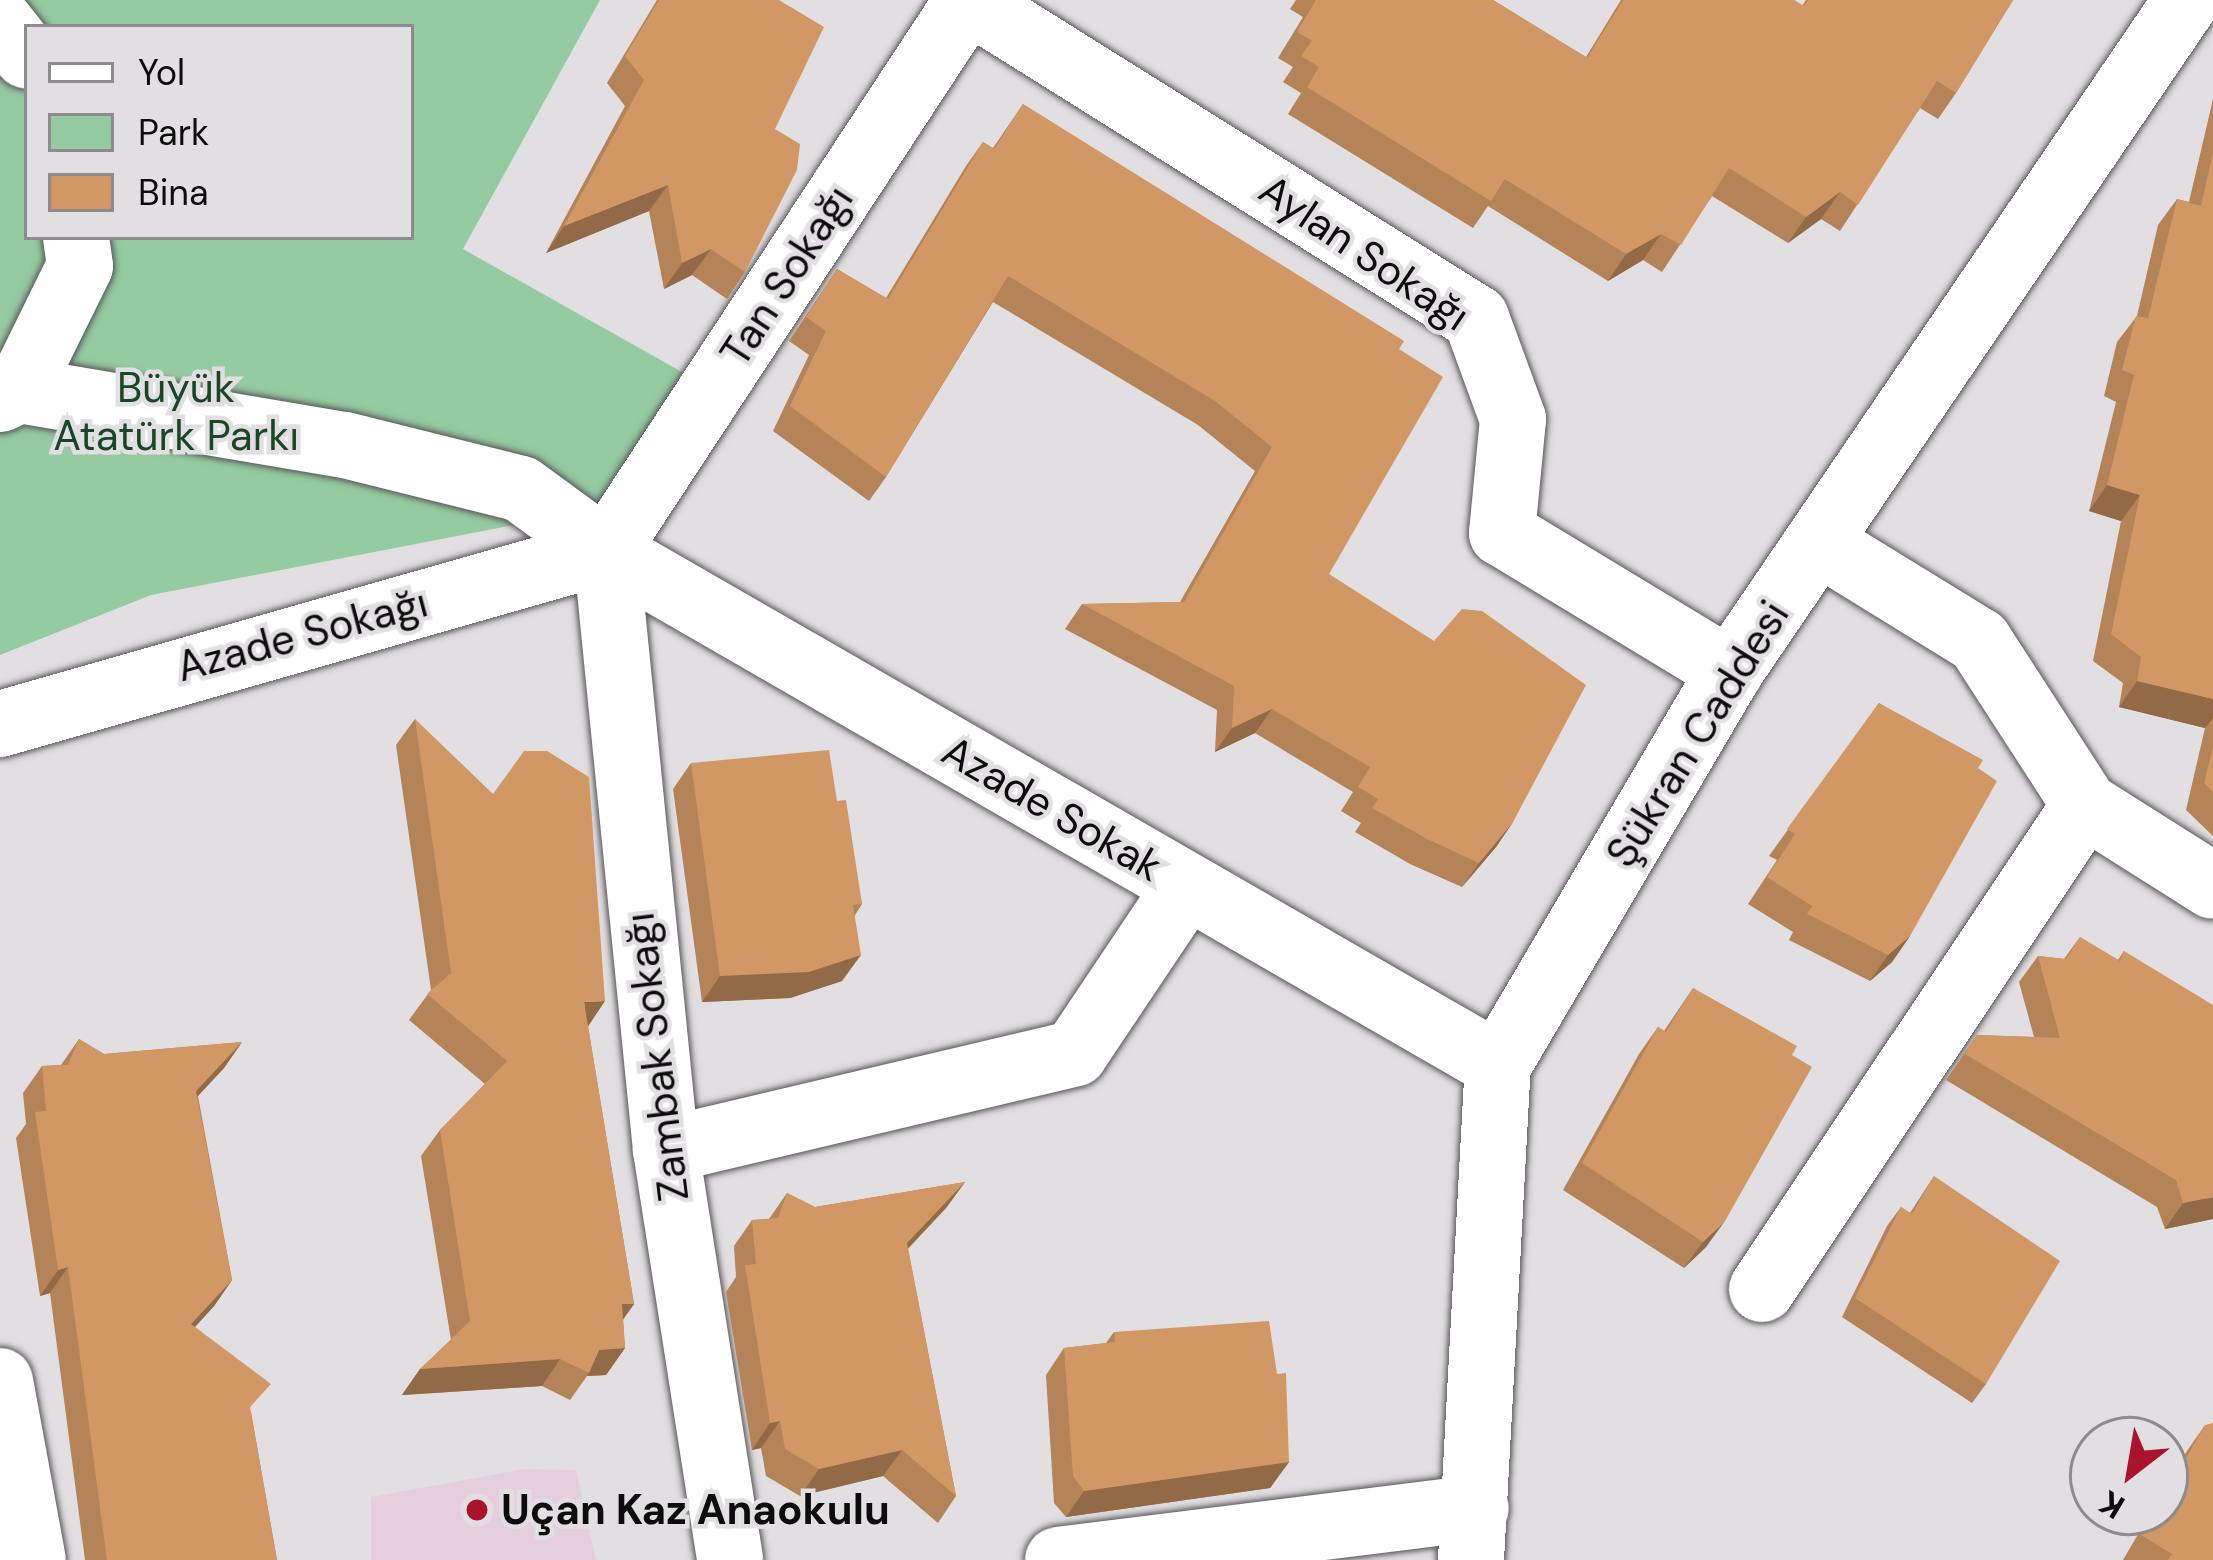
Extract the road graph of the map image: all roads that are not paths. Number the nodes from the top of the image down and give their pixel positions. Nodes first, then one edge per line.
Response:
1 (968, 0) edge
2 (2187, 0) edge
3 (0, 22) edge
4 (24, 52) edge
5 (76, 240) edge
6 (9, 395) edge
7 (1818, 542) junction
8 (606, 551) junction
9 (1730, 671) junction
10 (0, 724) edge
11 (2085, 805) junction
12 (2213, 886) edge
13 (1186, 887) junction
14 (1498, 1065) junction
15 (666, 1150) junction
16 (1762, 1289) dead end
17 (0, 1381) edge
18 (1473, 1534) edge
19 (33, 1560) edge
20 (730, 1560) edge
21 (1058, 1560) edge

1 - 8 street, Tan Sokağı
1 - 9 street, Aylan Sokağı
2 - 7 street, Şükran Caddesi
3 - 4 street
5 - 6 street
6 - 8 street, Azade Sokak
7 - 9 street, Şükran Caddesi
7 - 11 street
8 - 10 street, Azade Sokağı
8 - 13 street, Azade Sokak
8 - 15 street, Zambak Sokağı
9 - 14 street, Şükran Caddesi
11 - 12 street
11 - 16 street
13 - 14 street, Azade Sokak
13 - 15 street
14 - 18 street, Şükran Caddesi
15 - 20 street, Zambak Sokağı
17 - 19 street
18 - 21 street

